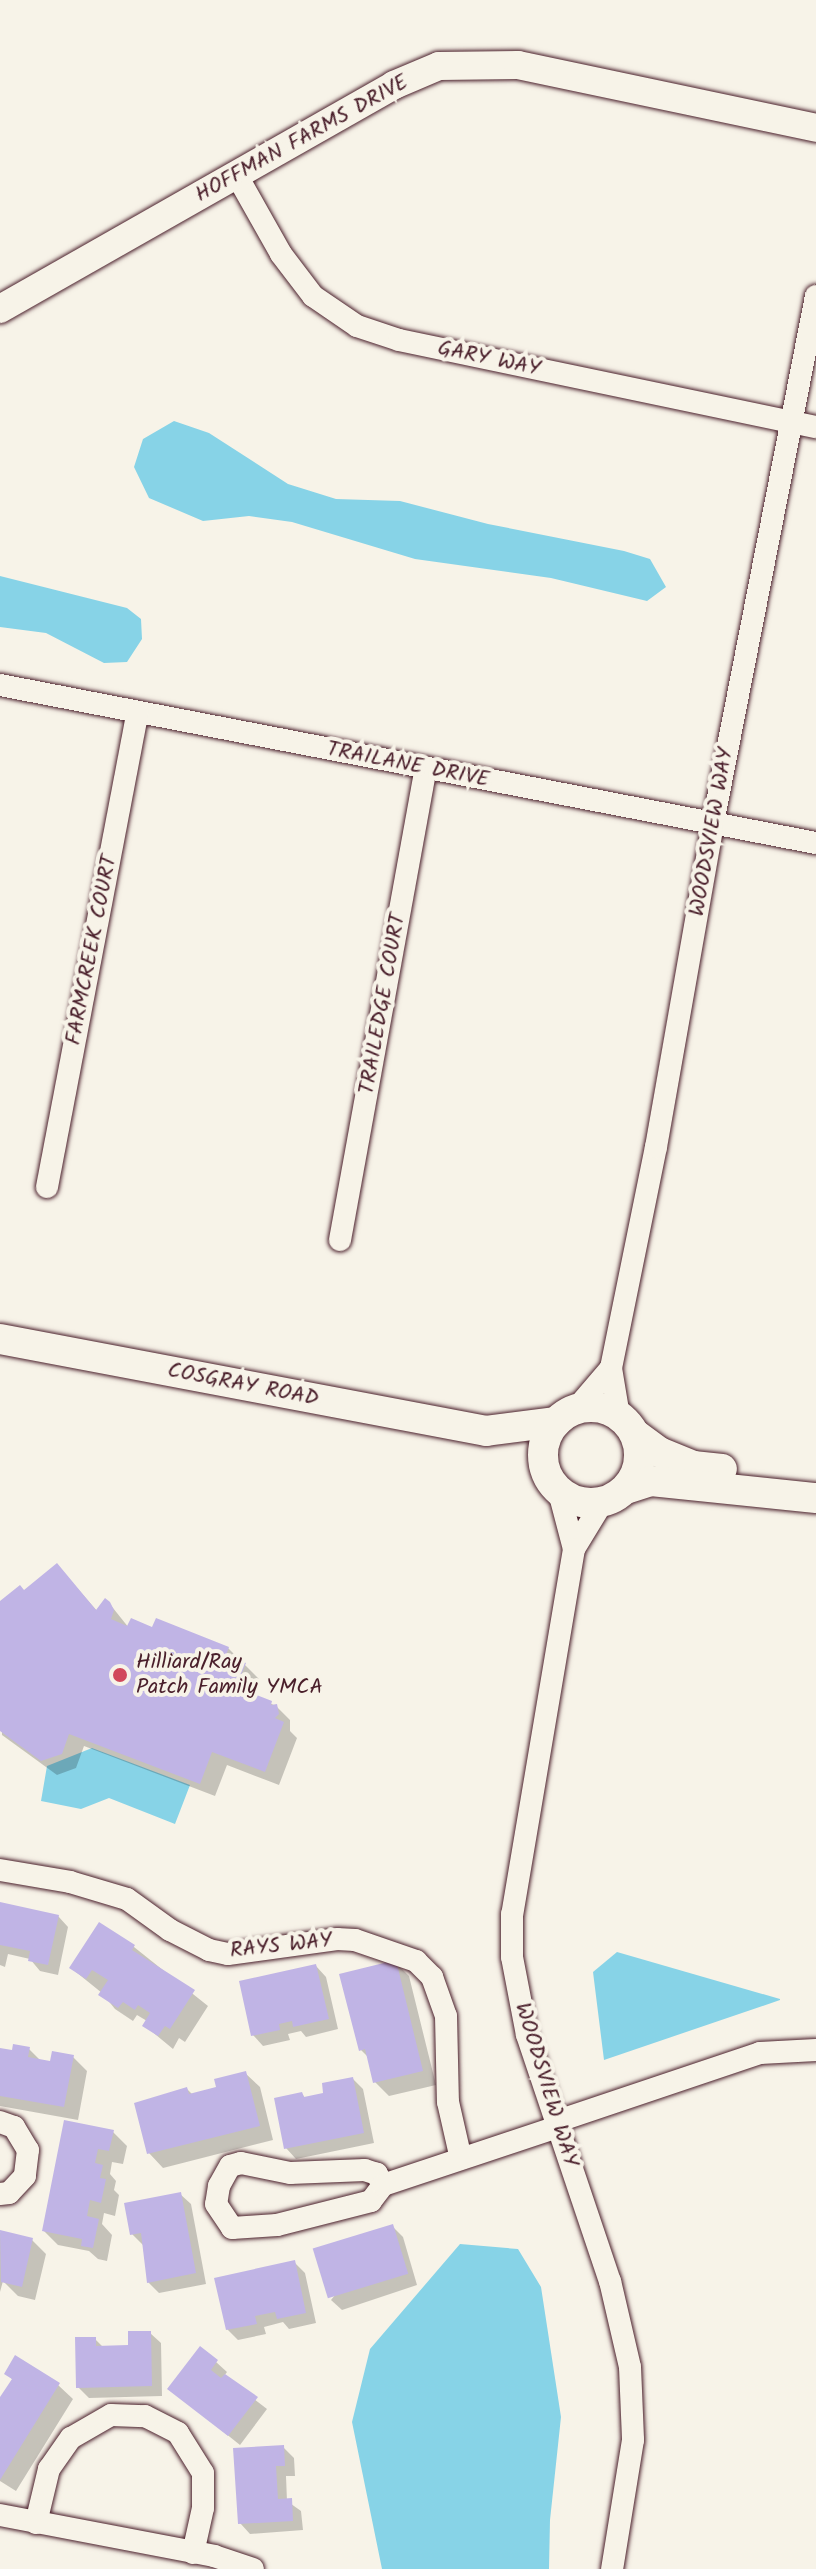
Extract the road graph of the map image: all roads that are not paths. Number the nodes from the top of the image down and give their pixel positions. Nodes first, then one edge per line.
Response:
1 (816, 128) edge
2 (236, 174) junction
3 (816, 296) edge
4 (0, 309) edge
5 (791, 422) junction
6 (816, 427) edge
7 (0, 685) edge
8 (137, 714) junction
9 (426, 768) junction
10 (713, 823) junction
11 (816, 843) edge
12 (47, 1187) dead end
13 (340, 1240) dead end
14 (0, 1339) edge
15 (611, 1368) junction
16 (566, 1416) junction
17 (627, 1426) junction
18 (486, 1431) junction
19 (816, 1479) edge
20 (552, 1481) junction
21 (614, 1496) junction
22 (816, 1498) edge
23 (574, 1549) junction
24 (0, 1870) edge
25 (816, 2050) edge
26 (0, 2122) edge
27 (556, 2124) junction
28 (461, 2159) junction
29 (383, 2185) junction
30 (0, 2194) edge
31 (0, 2515) edge
32 (36, 2523) junction
33 (193, 2553) junction
34 (253, 2569) edge
35 (612, 2569) edge

1 - 2 street, HOFFMAN FARMS DRIVE
2 - 4 street, HOFFMAN FARMS DRIVE
2 - 5 street, GARY WAY
3 - 5 street, WOODSVIEW WAY
5 - 6 street, GARY WAY
5 - 10 street, WOODSVIEW WAY
7 - 8 street, TRAILANE DRIVE
8 - 9 street, TRAILANE DRIVE
8 - 12 street, FARMCREEK COURT
9 - 10 street, TRAILANE DRIVE
9 - 13 street, TRAILEDGE COURT
10 - 11 street, TRAILANE DRIVE
10 - 15 street, WOODSVIEW WAY
14 - 18 main road, COSGRAY ROAD
15 - 16 street, WOODSVIEW WAY
15 - 17 street, WOODSVIEW WAY
16 - 17 main road
16 - 18 main road, COSGRAY ROAD
16 - 20 main road
17 - 19 main road
17 - 21 main road
18 - 20 main road, COSGRAY ROAD
20 - 21 main road
20 - 23 street, WOODSVIEW WAY
21 - 22 main road
21 - 23 street, WOODSVIEW WAY
23 - 27 street, WOODSVIEW WAY
24 - 28 street, RAYS WAY
25 - 27 street
26 - 30 street
27 - 28 street
27 - 35 street, WOODSVIEW WAY
28 - 29 street
29 - 29 street
31 - 32 street
32 - 33 street
32 - 33 street
33 - 34 street

